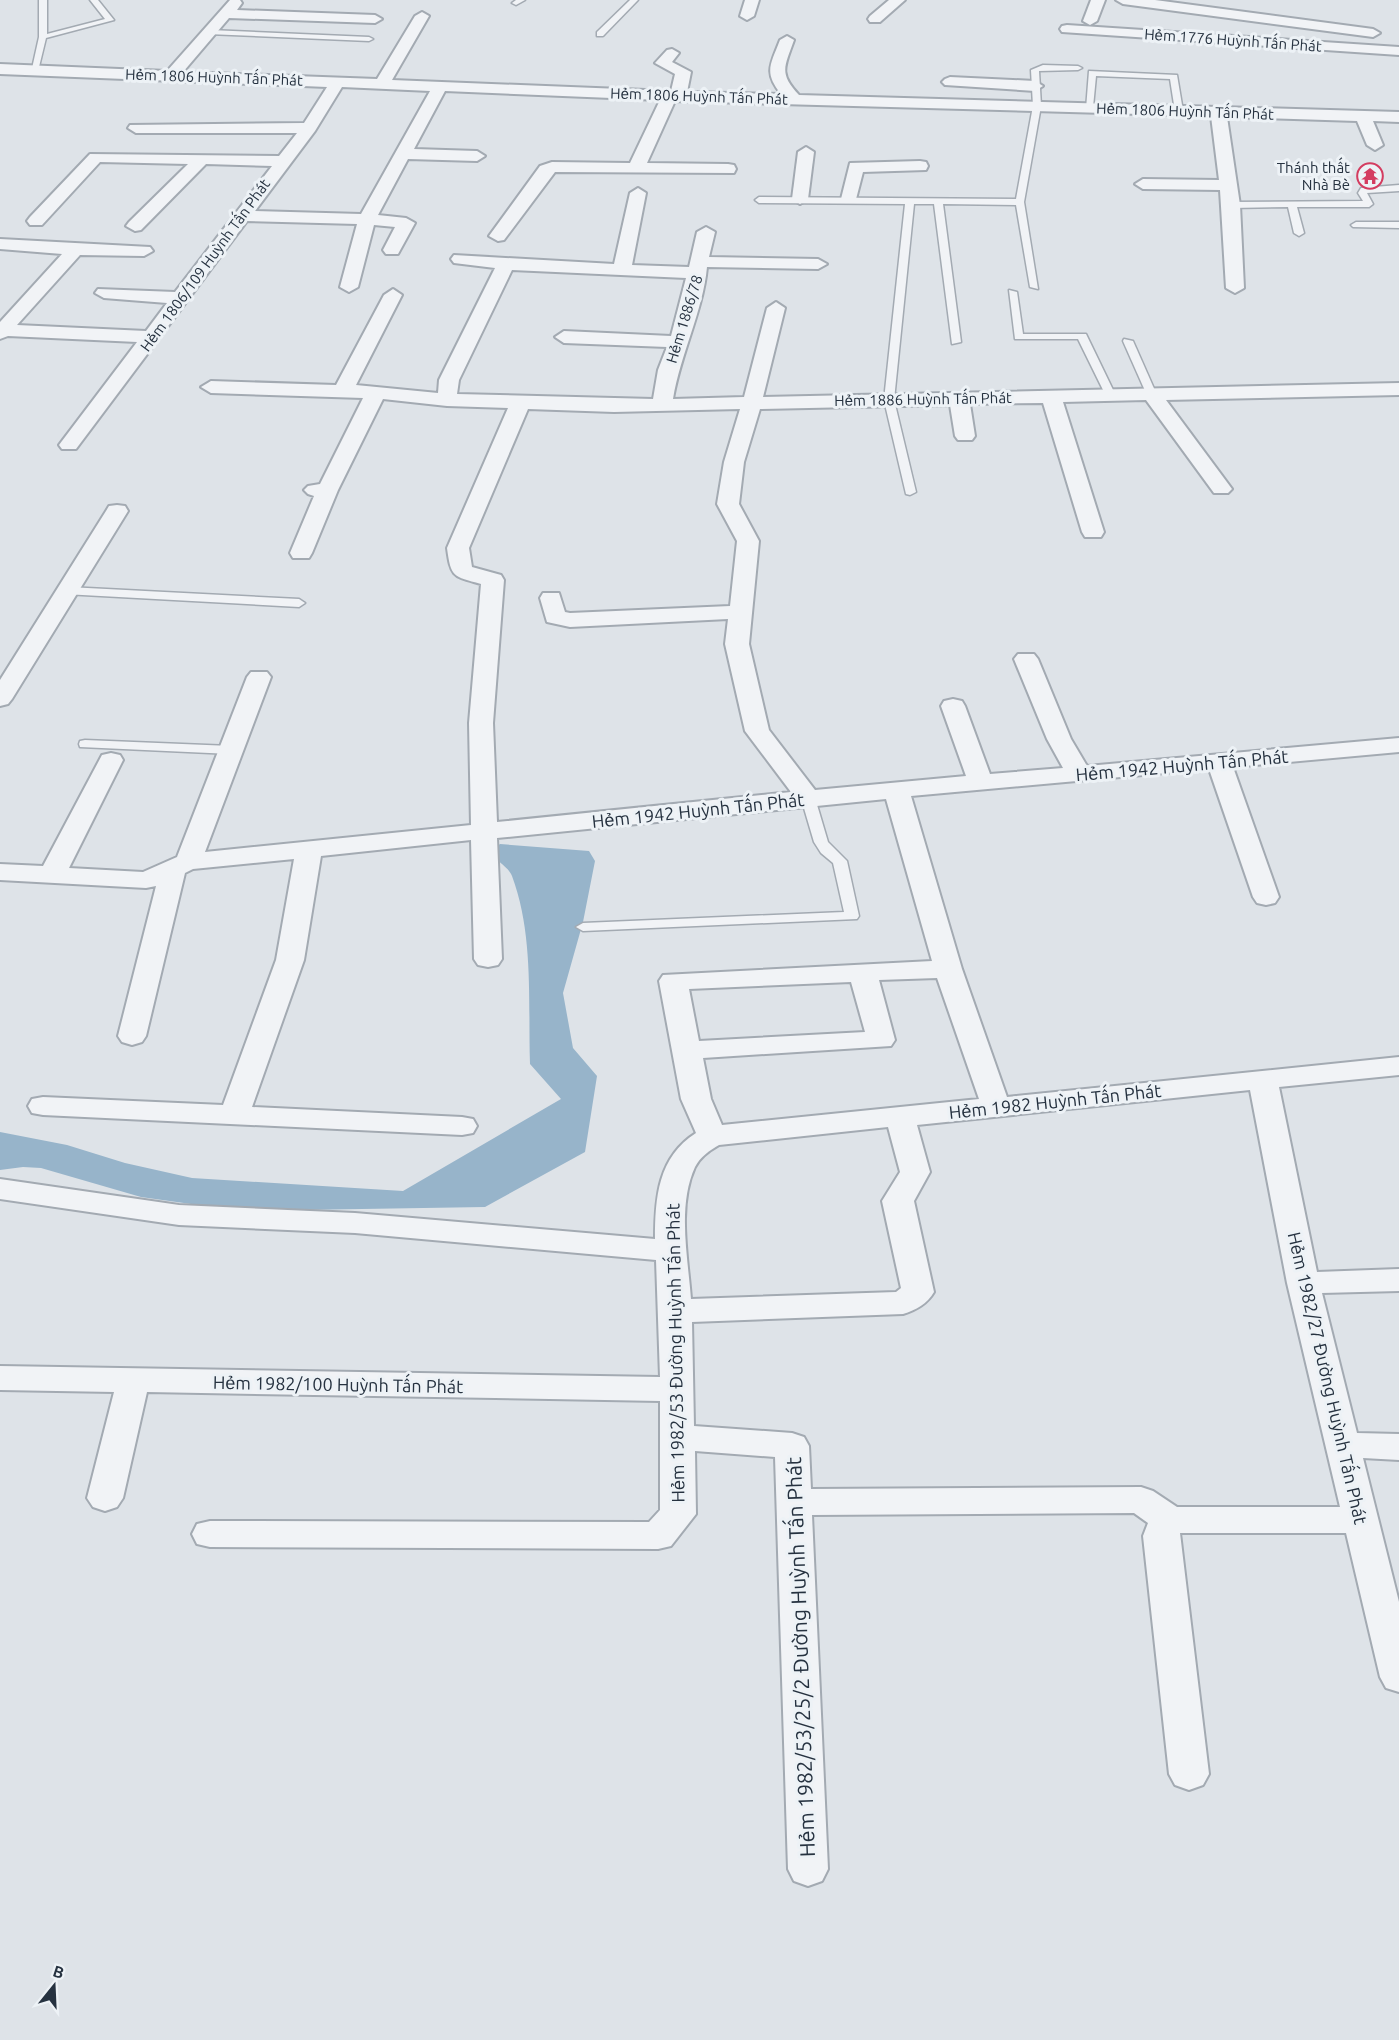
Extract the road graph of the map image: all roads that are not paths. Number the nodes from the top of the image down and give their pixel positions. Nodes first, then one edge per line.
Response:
1 (43, 0) edge
2 (94, 0) edge
3 (634, 0) edge
4 (752, 0) edge
5 (898, 0) edge
6 (1098, 0) edge
7 (1123, 0) edge
8 (422, 16) dead end
9 (747, 16) dead end
10 (375, 19) dead end
11 (875, 20) dead end
12 (1090, 21) dead end
13 (1067, 29) dead end
14 (210, 32) junction
15 (600, 33) dead end
16 (1391, 35) dead end
17 (43, 37) junction
18 (369, 39) dead end
19 (787, 40) dead end
20 (1399, 51) edge
21 (672, 53) dead end
22 (1078, 68) dead end
23 (0, 69) edge
24 (34, 71) junction
25 (424, 71) dead end
26 (532, 72) dead end
27 (171, 76) junction
28 (338, 82) junction
29 (950, 82) dead end
30 (382, 84) junction
31 (416, 86) junction
32 (1035, 86) junction
33 (440, 87) junction
34 (518, 90) junction
35 (674, 96) junction
36 (794, 99) junction
37 (1037, 106) junction
38 (1089, 107) junction
39 (1179, 111) junction
40 (1218, 112) junction
41 (1363, 116) junction
42 (1399, 117) edge
43 (136, 128) dead end
44 (309, 128) junction
45 (1375, 145) dead end
46 (806, 152) dead end
47 (403, 154) junction
48 (477, 156) dead end
49 (202, 159) junction
50 (282, 160) junction
51 (920, 166) dead end
52 (638, 167) junction
53 (728, 169) dead end
54 (1143, 184) dead end
55 (1228, 185) junction
56 (1399, 188) edge
57 (638, 193) dead end
58 (800, 199) junction
59 (849, 199) junction
60 (759, 200) dead end
61 (910, 201) junction
62 (938, 201) junction
63 (1020, 202) junction
64 (1292, 204) junction
65 (1232, 205) junction
66 (243, 216) junction
67 (367, 219) junction
68 (36, 221) dead end
69 (1356, 225) dead end
70 (1399, 225) edge
71 (135, 226) dead end
72 (706, 232) dead end
73 (1299, 233) dead end
74 (498, 236) dead end
75 (0, 244) edge
76 (392, 250) dead end
77 (144, 251) dead end
78 (71, 252) junction
79 (460, 259) dead end
80 (506, 264) junction
81 (818, 264) dead end
82 (699, 268) junction
83 (622, 270) junction
84 (1035, 287) dead end
85 (349, 288) dead end
86 (1235, 288) dead end
87 (1012, 292) dead end
88 (104, 293) dead end
89 (393, 295) dead end
90 (182, 298) junction
91 (776, 308) dead end
92 (1, 331) edge
93 (152, 337) junction
94 (564, 338) dead end
95 (1128, 341) dead end
96 (678, 342) junction
97 (956, 342) dead end
98 (211, 387) dead end
99 (1399, 389) edge
100 (343, 391) junction
101 (376, 392) junction
102 (1151, 393) junction
103 (1110, 394) junction
104 (1051, 396) junction
105 (959, 398) junction
106 (447, 400) junction
107 (889, 400) junction
108 (521, 402) junction
109 (752, 403) junction
110 (662, 405) junction
111 (965, 436) dead end
112 (69, 445) dead end
113 (1221, 489) dead end
114 (909, 492) dead end
115 (117, 511) dead end
116 (1093, 532) dead end
117 (301, 553) dead end
118 (68, 591) junction
119 (551, 598) dead end
120 (299, 603) dead end
121 (740, 612) junction
122 (1026, 659) dead end
123 (259, 677) dead end
124 (0, 699) edge
125 (953, 706) dead end
126 (85, 744) dead end
127 (1399, 745) edge
128 (231, 750) junction
129 (111, 760) dead end
130 (1219, 762) junction
131 (1080, 774) junction
132 (981, 783) junction
133 (896, 790) junction
134 (808, 798) junction
135 (484, 832) junction
136 (309, 850) junction
137 (181, 866) junction
138 (0, 872) edge
139 (52, 875) junction
140 (1266, 897) dead end
141 (583, 927) dead end
142 (488, 959) dead end
143 (948, 969) junction
144 (863, 974) junction
145 (132, 1036) dead end
146 (687, 1050) junction
147 (1399, 1066) edge
148 (1262, 1078) junction
149 (43, 1106) dead end
150 (996, 1107) junction
151 (235, 1113) junction
152 (899, 1117) junction
153 (462, 1126) dead end
154 (712, 1136) junction
155 (0, 1189) edge
156 (671, 1251) junction
157 (1399, 1280) edge
158 (1303, 1283) junction
159 (675, 1311) junction
160 (0, 1378) edge
161 (133, 1381) junction
162 (676, 1389) junction
163 (677, 1437) junction
164 (1344, 1445) junction
165 (1399, 1447) edge
166 (105, 1498) dead end
167 (795, 1502) junction
168 (1170, 1520) junction
169 (1362, 1520) junction
170 (210, 1534) dead end
171 (1399, 1677) edge
172 (1189, 1774) dead end
173 (808, 1869) dead end

1 - 17 lane
2 - 17 lane
3 - 15 lane
4 - 9 street
5 - 11 street
6 - 12 street
7 - 16 street
8 - 30 street
10 - 14 street
13 - 20 street, Hẻm 1776 Huỳnh Tấn Phát
14 - 18 lane
14 - 27 street
17 - 24 lane
19 - 36 street
21 - 35 street
22 - 32 lane
23 - 24 street, Hẻm 1806 Huỳnh Tấn Phát
24 - 27 street, Hẻm 1806 Huỳnh Tấn Phát
25 - 31 street
26 - 34 street
27 - 28 street, Hẻm 1806 Huỳnh Tấn Phát
28 - 30 street, Hẻm 1806 Huỳnh Tấn Phát
28 - 44 street, Hẻm 1806/109 Huỳnh Tấn Phát
29 - 32 street
30 - 31 street, Hẻm 1806 Huỳnh Tấn Phát
31 - 33 street, Hẻm 1806 Huỳnh Tấn Phát
32 - 37 lane
33 - 34 street, Hẻm 1806 Huỳnh Tấn Phát
33 - 47 street
34 - 35 street, Hẻm 1806 Huỳnh Tấn Phát
35 - 36 street, Hẻm 1806 Huỳnh Tấn Phát
35 - 52 street
36 - 37 street, Hẻm 1806 Huỳnh Tấn Phát
37 - 38 street, Hẻm 1806 Huỳnh Tấn Phát
37 - 63 lane
38 - 39 street, Hẻm 1806 Huỳnh Tấn Phát
38 - 39 lane
39 - 40 street, Hẻm 1806 Huỳnh Tấn Phát
40 - 41 street, Hẻm 1806 Huỳnh Tấn Phát
40 - 55 street
41 - 42 street, Hẻm 1806 Huỳnh Tấn Phát
41 - 45 street
43 - 44 street
44 - 50 street, Hẻm 1806/109 Huỳnh Tấn Phát
46 - 58 street
47 - 48 street
47 - 67 street
49 - 50 street
49 - 68 street
49 - 71 street
50 - 66 street, Hẻm 1806/109 Huỳnh Tấn Phát
51 - 59 street
52 - 53 street
52 - 74 street
54 - 55 street
55 - 65 street
56 - 64 lane
57 - 83 street
58 - 59 lane
58 - 60 lane
59 - 61 lane
61 - 62 lane
61 - 107 lane
62 - 63 lane
62 - 97 lane
63 - 84 lane
64 - 65 lane
64 - 73 lane
65 - 86 street
66 - 67 street
66 - 90 street, Hẻm 1806/109 Huỳnh Tấn Phát
67 - 76 street
67 - 85 street
69 - 70 lane
72 - 82 street, Hẻm 1886/78
75 - 78 street
77 - 78 street
78 - 92 street
79 - 80 street
80 - 83 street
80 - 106 street
81 - 82 street
82 - 83 street
82 - 96 street, Hẻm 1886/78
87 - 103 lane
88 - 90 street
89 - 100 street
90 - 93 street, Hẻm 1806/109 Huỳnh Tấn Phát
91 - 109 street
92 - 93 street
93 - 112 street, Hẻm 1806/109 Huỳnh Tấn Phát
94 - 96 street
95 - 102 lane
96 - 110 street, Hẻm 1886/78
98 - 100 street, Hẻm 1886 Huỳnh Tấn Phát
99 - 102 street, Hẻm 1886 Huỳnh Tấn Phát
100 - 101 street, Hẻm 1886 Huỳnh Tấn Phát
101 - 106 street, Hẻm 1886 Huỳnh Tấn Phát
101 - 117 street
102 - 103 street, Hẻm 1886 Huỳnh Tấn Phát
102 - 113 street
103 - 104 street, Hẻm 1886 Huỳnh Tấn Phát
104 - 105 street, Hẻm 1886 Huỳnh Tấn Phát
104 - 116 street
105 - 107 street, Hẻm 1886 Huỳnh Tấn Phát
105 - 111 street
106 - 108 street, Hẻm 1886 Huỳnh Tấn Phát
107 - 109 street, Hẻm 1886 Huỳnh Tấn Phát
107 - 114 lane
108 - 110 street, Hẻm 1886 Huỳnh Tấn Phát
108 - 135 street
109 - 110 street, Hẻm 1886 Huỳnh Tấn Phát
109 - 121 street
115 - 118 street
118 - 120 lane
118 - 124 street
119 - 121 street
121 - 134 street
122 - 131 street
123 - 128 street
125 - 132 street
126 - 128 lane
127 - 130 street, Hẻm 1942 Huỳnh Tấn Phát
128 - 137 street
129 - 139 street
130 - 131 street, Hẻm 1942 Huỳnh Tấn Phát
130 - 140 street
131 - 132 street, Hẻm 1942 Huỳnh Tấn Phát
132 - 133 street, Hẻm 1942 Huỳnh Tấn Phát
133 - 134 street, Hẻm 1942 Huỳnh Tấn Phát
133 - 143 street
134 - 135 street, Hẻm 1942 Huỳnh Tấn Phát
134 - 141 lane
135 - 136 street, Hẻm 1942 Huỳnh Tấn Phát
135 - 142 street
136 - 137 street, Hẻm 1942 Huỳnh Tấn Phát
136 - 151 street
137 - 139 street, Hẻm 1942 Huỳnh Tấn Phát
137 - 145 street
138 - 139 street, Hẻm 1942 Huỳnh Tấn Phát
143 - 144 street
143 - 150 street
144 - 146 street
144 - 146 street
146 - 154 street
147 - 148 street, Hẻm 1982 Huỳnh Tấn Phát
148 - 150 street, Hẻm 1982 Huỳnh Tấn Phát
148 - 158 street, Hẻm 1982/27 Đường Huỳnh Tấn Phát
149 - 151 street
150 - 152 street, Hẻm 1982 Huỳnh Tấn Phát
151 - 153 street
152 - 154 street, Hẻm 1982 Huỳnh Tấn Phát
152 - 159 street
154 - 156 street, Hẻm 1982/53 Đường Huỳnh Tấn Phát
155 - 156 street
156 - 159 street, Hẻm 1982/53 Đường Huỳnh Tấn Phát
157 - 158 street
158 - 164 street, Hẻm 1982/27 Đường Huỳnh Tấn Phát
159 - 162 street, Hẻm 1982/53 Đường Huỳnh Tấn Phát
160 - 161 street, Hẻm 1982/100 Huỳnh Tấn Phát
161 - 162 street, Hẻm 1982/100 Huỳnh Tấn Phát
161 - 166 street
162 - 163 street, Hẻm 1982/53 Đường Huỳnh Tấn Phát
163 - 167 street, Hẻm 1982/53/25/2 Đường Huỳnh Tấn Phát
163 - 170 street, Hẻm 1982/53 Đường Huỳnh Tấn Phát
164 - 165 street
164 - 169 street, Hẻm 1982/27 Đường Huỳnh Tấn Phát
167 - 168 street
167 - 173 street, Hẻm 1982/53/25/2 Đường Huỳnh Tấn Phát
168 - 169 street
168 - 172 street
169 - 171 street, Hẻm 1982/27 Đường Huỳnh Tấn Phát

